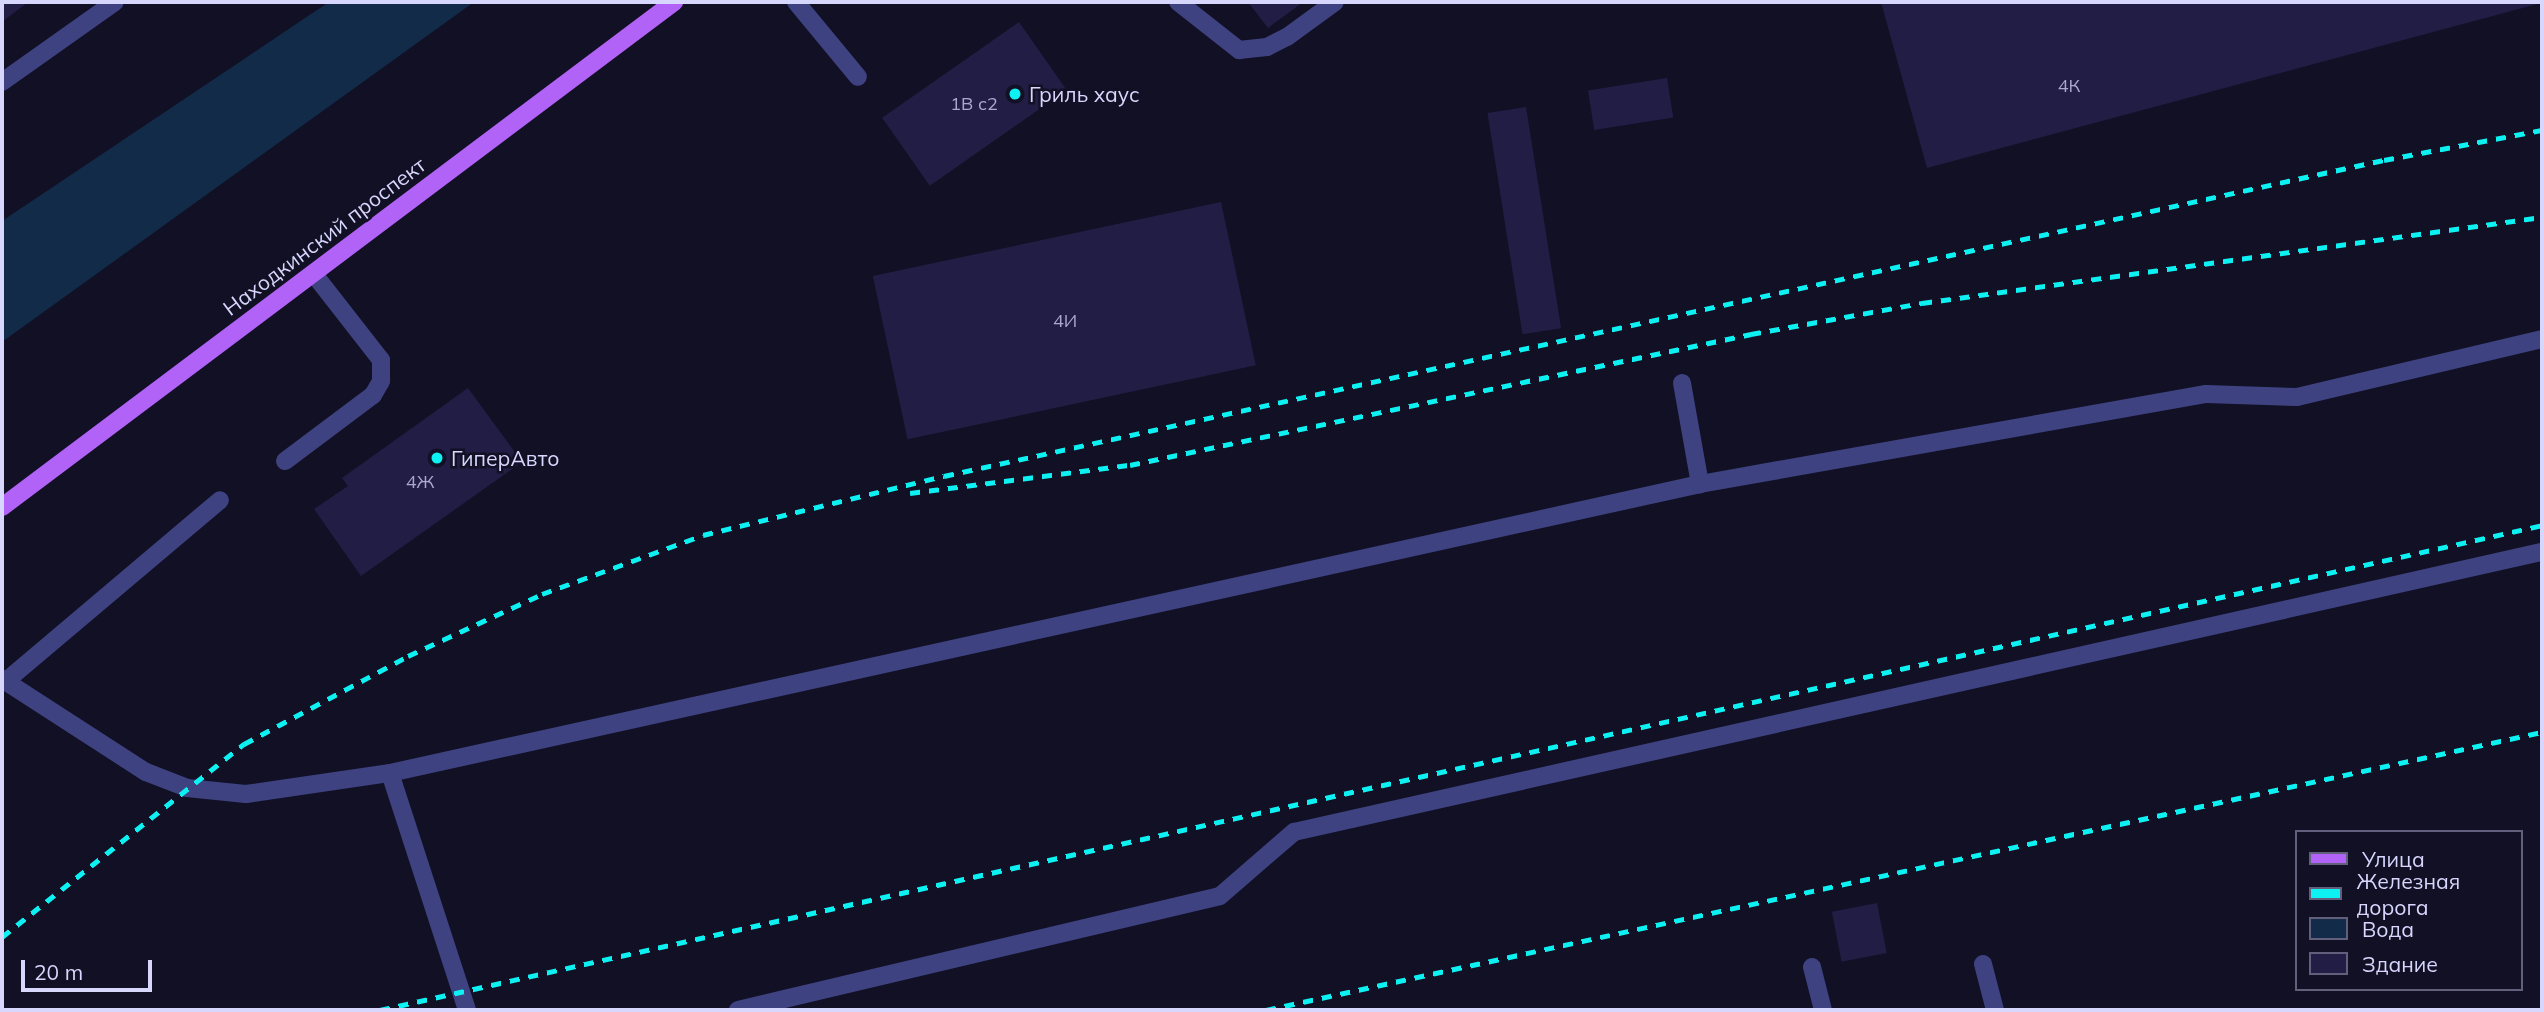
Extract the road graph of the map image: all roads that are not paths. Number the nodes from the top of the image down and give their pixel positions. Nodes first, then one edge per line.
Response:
1 (115, 2) edge
2 (674, 2) edge
3 (796, 2) edge
4 (1178, 2) edge
5 (1335, 2) edge
6 (858, 77) dead end
7 (2, 82) edge
8 (313, 273) junction
9 (2542, 339) edge
10 (1682, 383) dead end
11 (285, 461) dead end
12 (1700, 484) junction
13 (220, 500) dead end
14 (2, 507) edge
15 (2542, 552) edge
16 (4, 680) edge
17 (390, 773) junction
18 (1983, 964) dead end
19 (1812, 967) dead end
20 (467, 1010) edge
21 (738, 1010) edge
22 (1823, 1010) edge
23 (1995, 1010) edge

1 - 7 street
2 - 8 main road, Находкинский проспект
3 - 6 street
4 - 5 street
8 - 11 street
8 - 14 main road, Находкинский проспект
9 - 12 street
10 - 12 street
12 - 17 street
13 - 16 street
15 - 21 street
16 - 17 street
17 - 20 street
18 - 23 street
19 - 22 street

